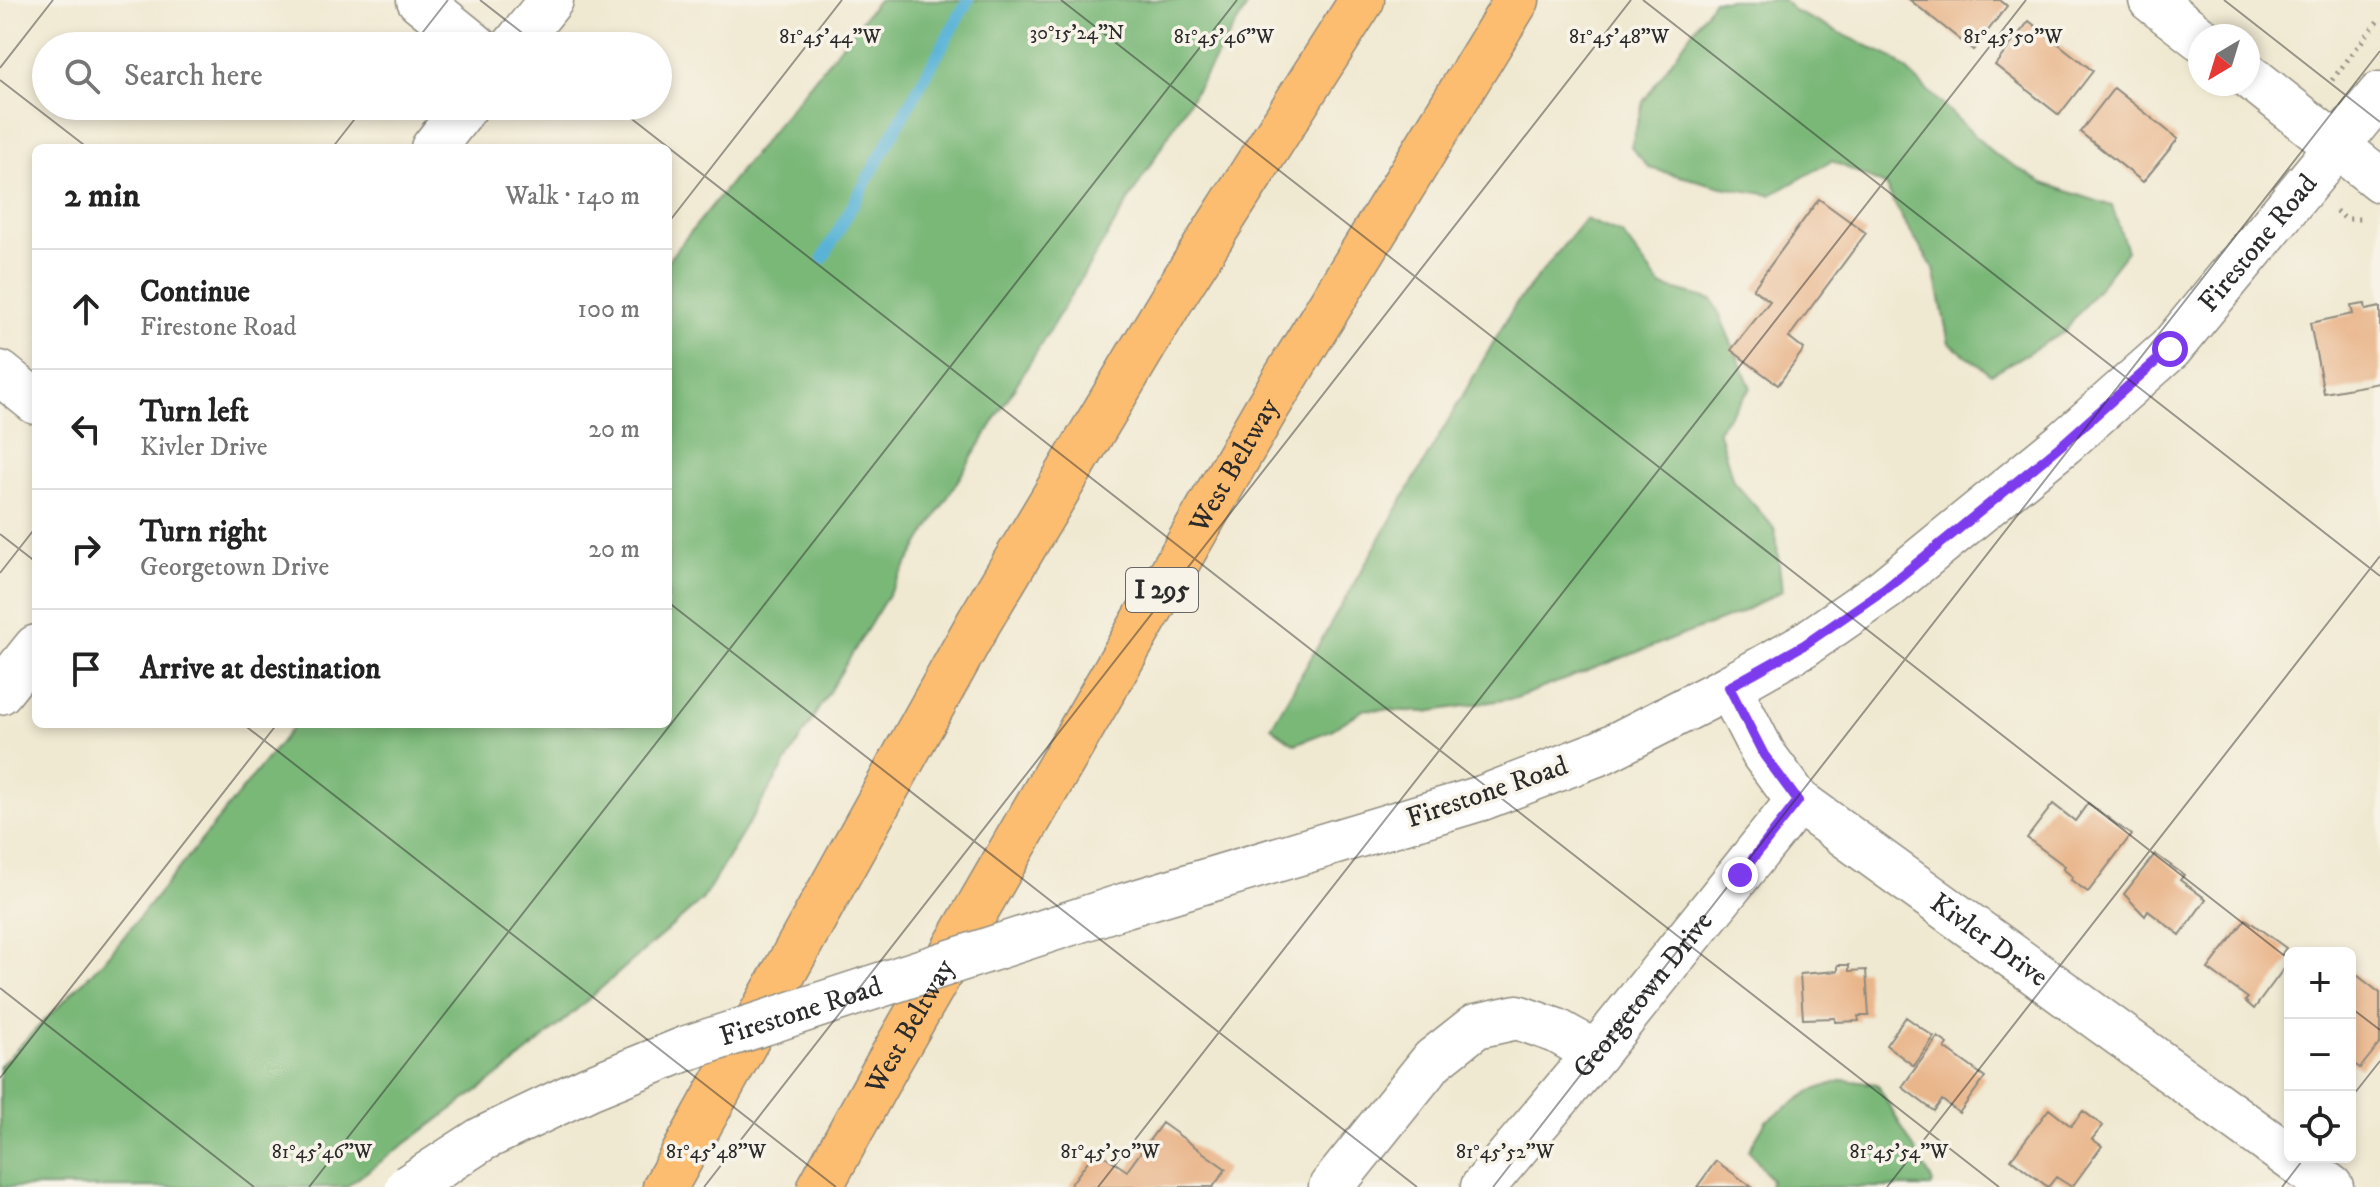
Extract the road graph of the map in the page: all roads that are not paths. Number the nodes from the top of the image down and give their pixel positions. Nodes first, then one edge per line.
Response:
1 (419, 0) edge
2 (551, 0) edge
3 (1362, 0) edge
4 (1517, 0) edge
5 (2151, 0) edge
6 (2188, 29) edge
7 (459, 32) edge
8 (525, 32) edge
9 (2260, 85) edge
10 (2380, 94) edge
11 (455, 120) edge
12 (436, 144) edge
13 (2338, 148) junction
14 (2375, 200) edge
15 (0, 373) edge
16 (32, 399) edge
17 (32, 652) edge
18 (1729, 687) junction
19 (0, 692) edge
20 (1798, 801) junction
21 (1596, 1053) junction
22 (408, 1187) edge
23 (665, 1187) edge
24 (820, 1187) edge
25 (1331, 1187) edge
26 (1483, 1187) edge
27 (2331, 1187) edge

1 - 7 street
2 - 8 street
3 - 23 highway
4 - 24 highway, West Beltway / I 295
5 - 6 street
9 - 13 street
10 - 13 street, Firestone Road
11 - 12 street
13 - 14 street
13 - 18 street, Firestone Road
15 - 16 street
17 - 19 street
18 - 20 street, Kivler Drive
18 - 22 street, Firestone Road, bridge
20 - 21 street, Georgetown Drive
20 - 27 street, Kivler Drive
21 - 25 street
21 - 26 street, Georgetown Drive

